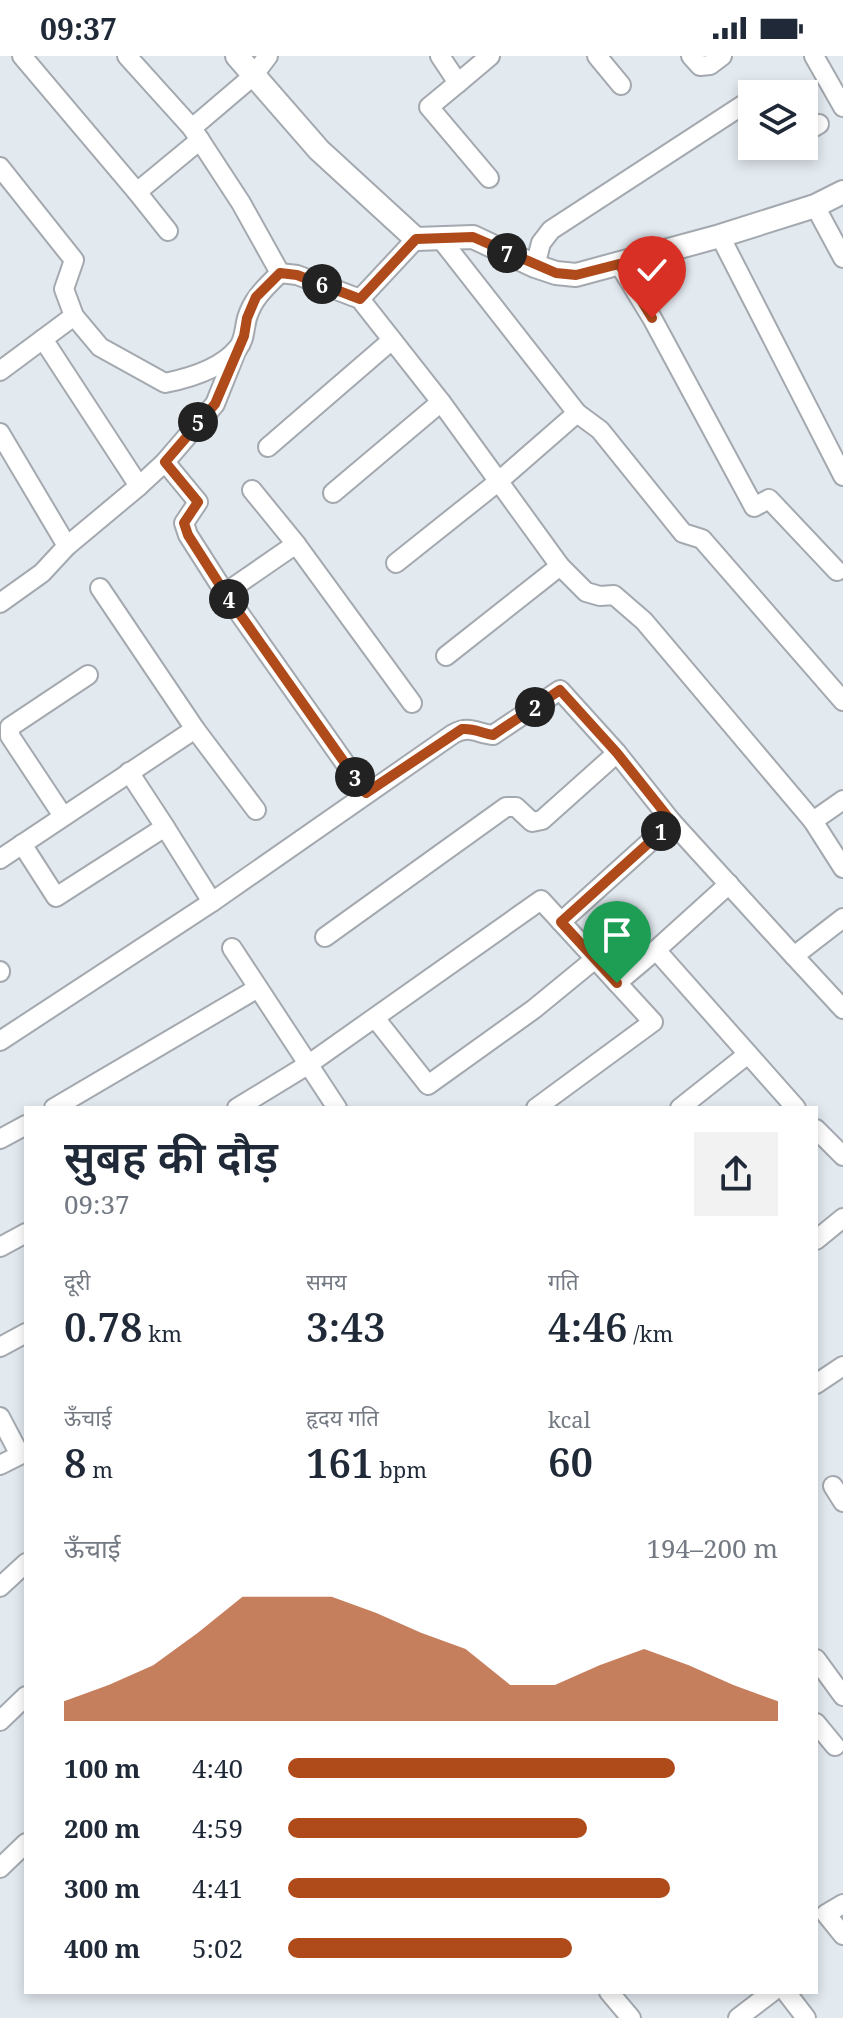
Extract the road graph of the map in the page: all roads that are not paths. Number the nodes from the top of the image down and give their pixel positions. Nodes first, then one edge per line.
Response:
1 (22, 56) edge
2 (127, 56) edge
3 (237, 56) edge
4 (268, 56) edge
5 (440, 56) edge
6 (490, 56) edge
7 (597, 56) edge
8 (691, 56) edge
9 (722, 56) edge
10 (814, 56) edge
11 (253, 76) junction
12 (458, 83) junction
13 (621, 85) dead end
14 (843, 107) edge
15 (738, 108) edge
16 (196, 134) junction
17 (0, 167) edge
18 (489, 178) dead end
19 (137, 192) junction
20 (843, 192) edge
21 (815, 206) junction
22 (168, 231) dead end
23 (720, 236) junction
24 (440, 238) junction
25 (416, 239) junction
26 (843, 258) edge
27 (619, 264) junction
28 (535, 266) junction
29 (280, 273) junction
30 (360, 299) junction
31 (74, 316) junction
32 (43, 339) junction
33 (392, 340) junction
34 (237, 349) junction
35 (0, 371) edge
36 (441, 402) junction
37 (577, 413) junction
38 (0, 433) edge
39 (268, 447) dead end
40 (165, 462) junction
41 (843, 476) edge
42 (499, 481) junction
43 (139, 486) junction
44 (252, 490) dead end
45 (333, 493) dead end
46 (296, 544) junction
47 (67, 546) junction
48 (396, 563) dead end
49 (560, 566) junction
50 (841, 572) edge
51 (100, 588) dead end
52 (225, 593) junction
53 (0, 603) edge
54 (446, 656) dead end
55 (88, 675) dead end
56 (841, 696) edge
57 (412, 703) dead end
58 (195, 729) junction
59 (617, 753) junction
60 (129, 772) junction
61 (366, 793) junction
62 (843, 800) edge
63 (256, 810) dead end
64 (63, 816) junction
65 (813, 821) junction
66 (672, 822) junction
67 (165, 827) junction
68 (22, 844) junction
69 (0, 859) edge
70 (843, 868) edge
71 (729, 884) junction
72 (212, 902) junction
73 (843, 918) edge
74 (561, 922) junction
75 (325, 937) dead end
76 (232, 948) dead end
77 (656, 950) junction
78 (794, 956) junction
79 (595, 959) junction
80 (617, 983) junction
81 (258, 988) junction
82 (843, 1009) edge
83 (375, 1018) junction
84 (0, 1041) edge
85 (748, 1054) junction
86 (309, 1064) junction
87 (57, 1106) edge
88 (240, 1106) edge
89 (336, 1106) edge
90 (539, 1106) edge
91 (683, 1106) edge
92 (794, 1106) edge
93 (24, 1126) edge
94 (818, 1131) edge
95 (0, 1139) edge
96 (843, 1156) edge
97 (843, 1218) edge
98 (24, 1234) edge
99 (818, 1238) edge
100 (0, 1247) edge
101 (24, 1334) edge
102 (0, 1347) edge
103 (843, 1366) edge
104 (818, 1383) edge
105 (0, 1417) edge
106 (23, 1456) edge
107 (0, 1465) edge
108 (833, 1486) dead end
109 (843, 1502) edge
110 (24, 1565) edge
111 (0, 1587) edge
112 (818, 1662) edge
113 (843, 1696) edge
114 (24, 1698) edge
115 (0, 1721) edge
116 (818, 1725) edge
117 (835, 1746) dead end
118 (24, 1845) edge
119 (0, 1868) edge
120 (843, 1904) edge
121 (821, 1908) edge
122 (843, 1935) edge
123 (611, 1994) edge
124 (769, 1994) edge
125 (788, 1994) edge
126 (631, 2018) edge
127 (738, 2018) edge
128 (806, 2018) edge

1 - 19 street
2 - 16 street
3 - 11 street
4 - 11 street
5 - 12 street
6 - 12 street
7 - 13 street
8 - 9 street
10 - 14 street
11 - 16 street
11 - 25 street
12 - 18 street
15 - 28 street
16 - 19 street
16 - 29 street
17 - 31 street
19 - 22 street
20 - 21 street
21 - 23 street
21 - 26 street
23 - 27 street
23 - 41 street
24 - 25 street
24 - 28 street
24 - 37 street
25 - 30 street
27 - 28 street
27 - 50 street
29 - 30 street
29 - 34 street
30 - 33 street
31 - 32 street
31 - 34 street
32 - 35 street
32 - 43 street
33 - 36 street
33 - 39 street
34 - 40 street
36 - 42 street
36 - 45 street
37 - 42 street
37 - 56 street
38 - 47 street
40 - 43 street
40 - 52 street
42 - 48 street
42 - 49 street
43 - 47 street
44 - 46 street
46 - 52 street
46 - 57 street
47 - 53 street
49 - 54 street
49 - 65 street
51 - 58 street
52 - 61 street
55 - 64 street
58 - 60 street
58 - 63 street
59 - 61 street
59 - 66 street
59 - 75 street
60 - 64 street
60 - 67 street
61 - 72 street
62 - 65 street
64 - 68 street
65 - 70 street
66 - 71 street
66 - 74 street
67 - 68 street
67 - 72 street
68 - 69 street
71 - 77 street
71 - 78 street
72 - 84 street
73 - 78 street
74 - 79 street
74 - 83 street
76 - 81 street
77 - 80 street
77 - 85 street
78 - 82 street
79 - 80 street
79 - 83 street
80 - 90 street
81 - 86 street
81 - 87 street
83 - 86 street
85 - 91 street
85 - 92 street
86 - 88 street
86 - 89 street
93 - 95 street
94 - 96 street
97 - 99 street
98 - 100 street
101 - 102 street
103 - 104 street
105 - 106 street
106 - 107 street
108 - 109 street
110 - 111 street
112 - 113 street
114 - 115 street
116 - 117 street
118 - 119 street
120 - 121 street
121 - 122 street
123 - 126 street
124 - 127 street
125 - 128 street

